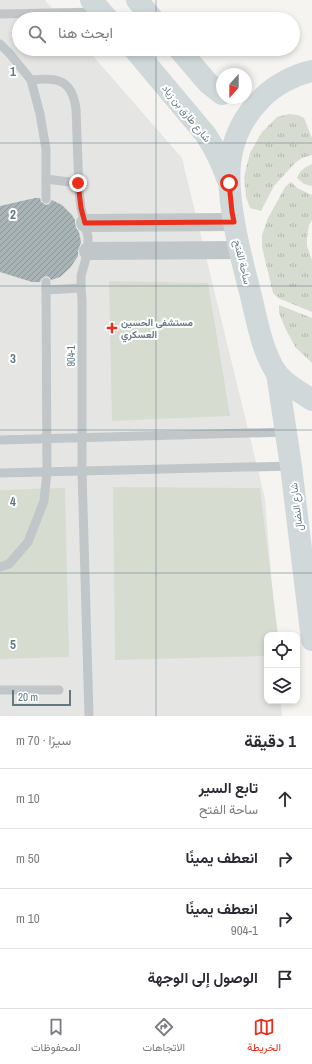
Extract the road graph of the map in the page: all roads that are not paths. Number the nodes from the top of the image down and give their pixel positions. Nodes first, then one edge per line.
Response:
1 (137, 0) edge
2 (100, 10) edge
3 (50, 12) edge
4 (147, 12) edge
5 (0, 14) edge
6 (12, 14) edge
7 (0, 44) edge
8 (140, 56) edge
9 (185, 56) edge
10 (312, 72) edge
11 (31, 80) junction
12 (216, 89) edge
13 (252, 103) edge
14 (256, 104) junction
15 (46, 179) junction
16 (78, 183) junction
17 (229, 183) junction
18 (46, 199) dead end
19 (234, 222) junction
20 (85, 223) junction
21 (240, 250) junction
22 (88, 251) junction
23 (80, 288) junction
24 (277, 373) junction
25 (312, 400) edge
26 (286, 432) junction
27 (82, 437) junction
28 (47, 438) junction
29 (0, 440) edge
30 (291, 466) junction
31 (82, 471) junction
32 (47, 472) junction
33 (0, 473) edge
34 (0, 567) edge
35 (312, 640) edge
36 (0, 690) edge
37 (59, 690) dead end
38 (89, 716) edge

1 - 4 main road
2 - 3 lane
5 - 6 lane
7 - 11 lane
8 - 17 main road, شارع طارق بن زياد
9 - 12 main road
10 - 14 main road, ساحة الفتح
11 - 15 lane
11 - 16 lane, 904-1
13 - 14 main road
14 - 17 main road, ساحة الفتح
15 - 16 lane
15 - 18 lane
16 - 20 lane, 904-1
17 - 19 main road, ساحة الفتح
19 - 20 street
19 - 21 main road, ساحة الفتح
20 - 22 lane, 904-1
21 - 22 street
21 - 24 main road, ساحة الفتح
22 - 23 lane, 904-1
23 - 27 lane, 904-1
23 - 28 lane
24 - 25 main road, ساحة الفتح
24 - 26 main road, شارع النضال
26 - 27 lane
26 - 30 main road, شارع النضال
27 - 28 lane
27 - 31 lane, 904-1
28 - 29 lane
28 - 32 lane
30 - 31 lane
30 - 35 main road, شارع النضال
31 - 32 lane
31 - 38 lane, 904-1
32 - 33 lane
32 - 34 lane
36 - 37 lane

